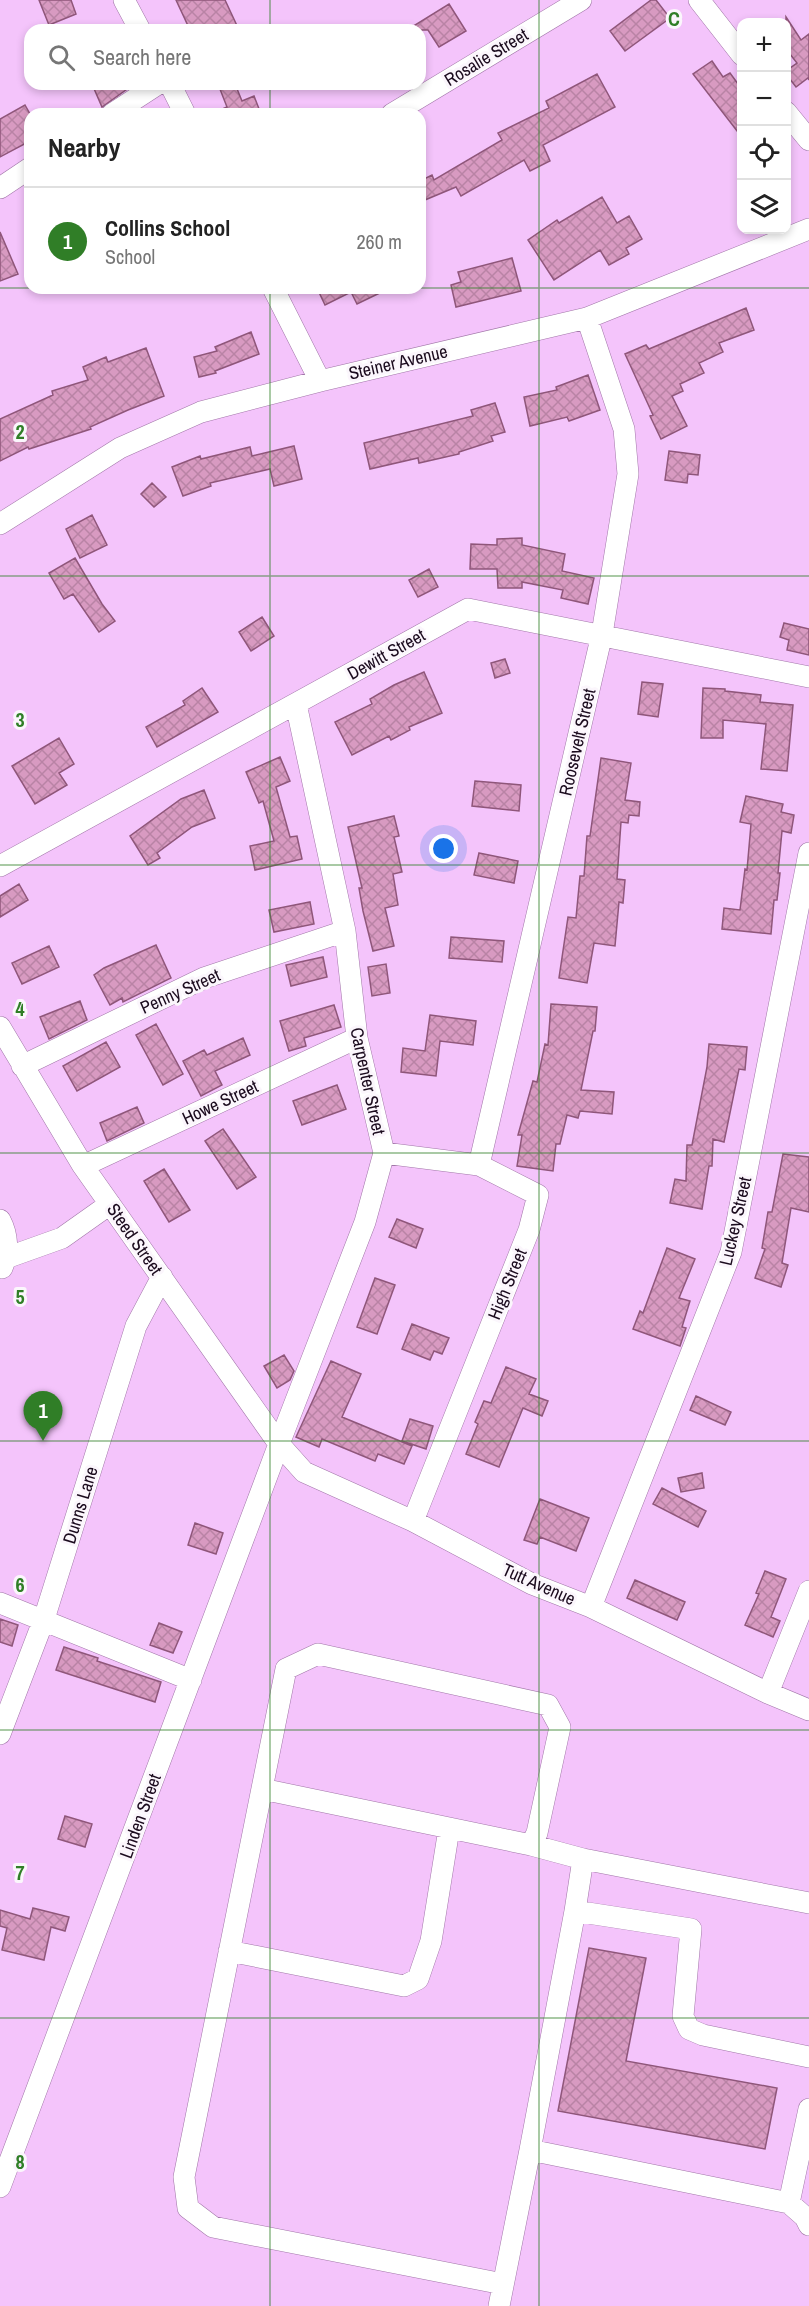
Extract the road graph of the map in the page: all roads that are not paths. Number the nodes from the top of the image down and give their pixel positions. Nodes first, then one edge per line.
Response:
1 (124, 0) edge
2 (581, 0) edge
3 (699, 0) edge
4 (137, 24) edge
5 (737, 50) edge
6 (149, 90) edge
7 (173, 90) edge
8 (121, 108) edge
9 (182, 108) edge
10 (402, 108) edge
11 (791, 118) edge
12 (809, 140) edge
13 (24, 172) edge
14 (0, 188) edge
15 (809, 229) edge
16 (276, 294) edge
17 (587, 318) junction
18 (320, 381) junction
19 (0, 524) edge
20 (602, 634) junction
21 (809, 676) edge
22 (296, 704) junction
23 (809, 853) edge
24 (0, 866) edge
25 (345, 931) junction
26 (0, 1028) edge
27 (357, 1038) junction
28 (22, 1066) junction
29 (384, 1153) junction
30 (479, 1165) junction
31 (83, 1166) junction
32 (110, 1204) junction
33 (0, 1220) edge
34 (3, 1265) edge
35 (162, 1277) junction
36 (279, 1444) junction
37 (413, 1521) junction
38 (809, 1591) edge
39 (0, 1603) edge
40 (591, 1606) junction
41 (44, 1619) junction
42 (191, 1680) junction
43 (768, 1693) junction
44 (809, 1710) edge
45 (0, 1734) edge
46 (262, 1789) junction
47 (449, 1829) junction
48 (531, 1845) junction
49 (583, 1859) junction
50 (809, 1903) edge
51 (575, 1911) junction
52 (229, 1951) junction
53 (809, 2057) edge
54 (809, 2109) edge
55 (530, 2150) junction
56 (0, 2187) edge
57 (789, 2203) junction
58 (808, 2219) edge
59 (503, 2284) junction
60 (499, 2306) edge

1 - 4 street
2 - 10 street, Rosalie Street
3 - 5 street
6 - 8 street
7 - 9 street
11 - 12 street
13 - 14 street
15 - 17 street, Steiner Avenue
16 - 18 street
17 - 18 street, Steiner Avenue
17 - 20 street, Roosevelt Street
18 - 19 street, Steiner Avenue
20 - 21 street, Dewitt Street
20 - 22 street, Dewitt Street
20 - 30 street, Roosevelt Street
22 - 24 street, Dewitt Street
22 - 25 street, Carpenter Street
23 - 40 street, Luckey Street
25 - 27 street, Carpenter Street
25 - 28 street, Penny Street
26 - 28 street, Steed Street
27 - 29 street, Carpenter Street
27 - 31 street, Howe Street
28 - 31 street, Steed Street
29 - 30 street, High Street
29 - 36 street, Carpenter Street
30 - 37 street, High Street
31 - 32 street, Steed Street
32 - 34 street
32 - 35 street, Steed Street
33 - 34 street
35 - 36 street, Steed Street
35 - 41 street, Dunns Lane
36 - 37 street, Tutt Avenue
36 - 42 street, Linden Street
37 - 40 street, Tutt Avenue
38 - 43 street
39 - 41 street
40 - 43 street, Tutt Avenue
41 - 42 street
41 - 45 street, Dunns Lane
42 - 56 street, Linden Street
43 - 44 street, Tutt Avenue
46 - 47 street
46 - 48 street
46 - 52 street
47 - 48 street
47 - 52 street
48 - 49 street
49 - 50 street
49 - 51 street
51 - 53 street
51 - 55 street
52 - 59 street
54 - 57 street
55 - 57 street
55 - 59 street
57 - 58 street
59 - 60 street

